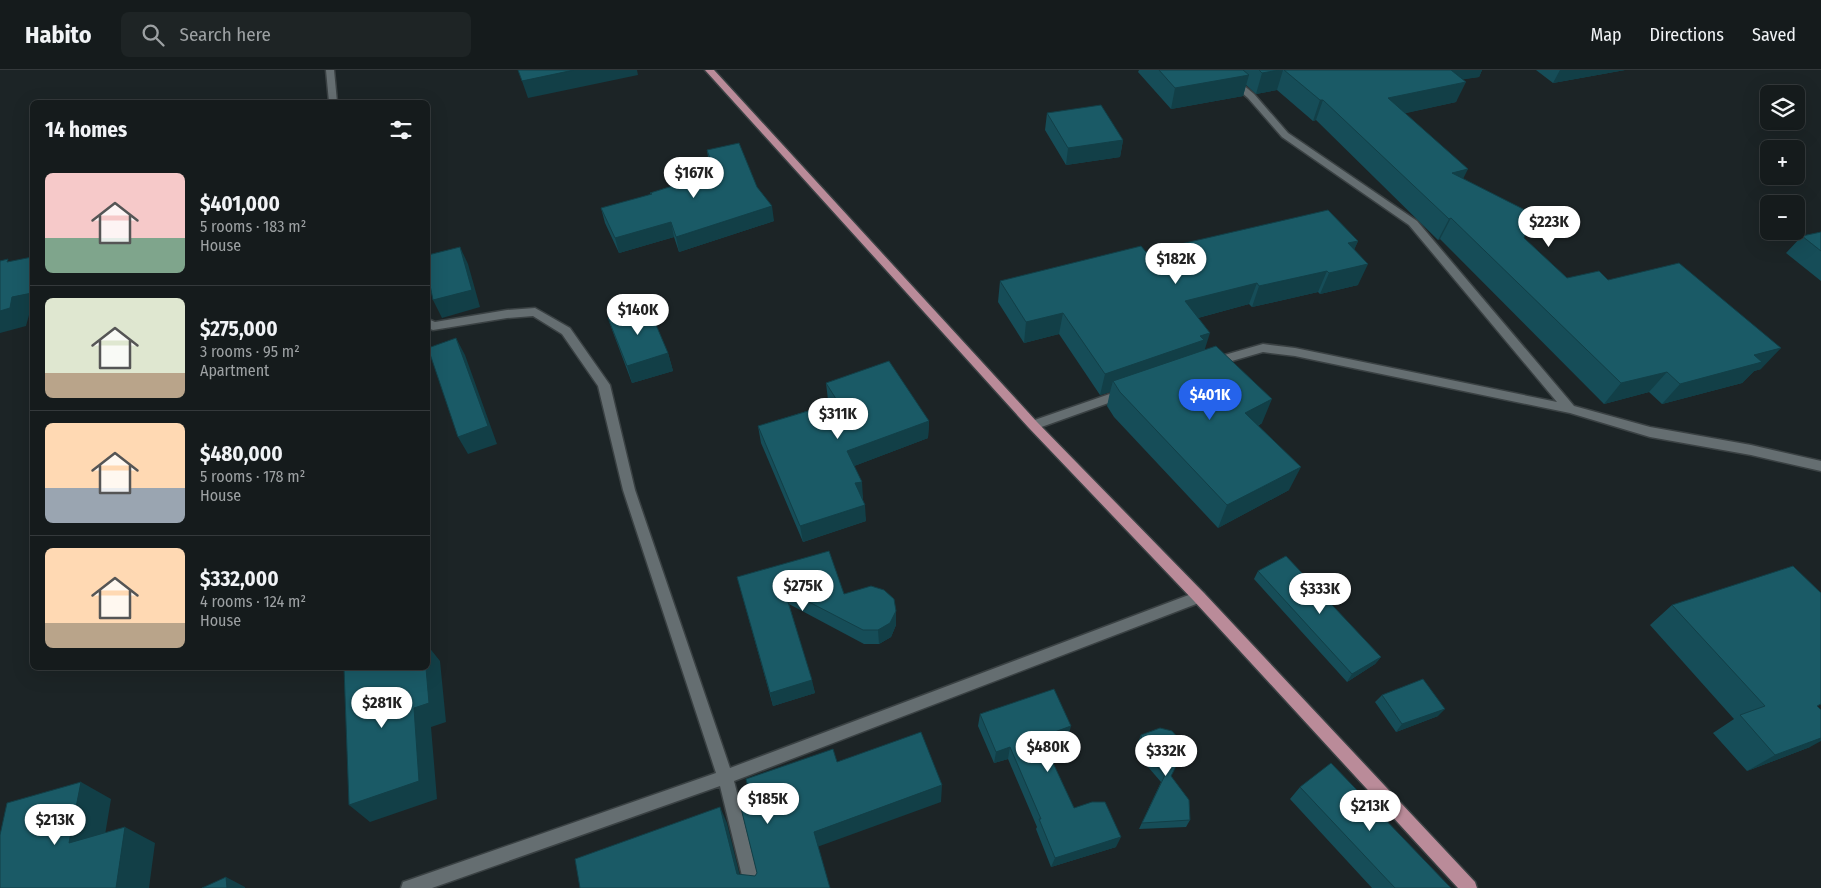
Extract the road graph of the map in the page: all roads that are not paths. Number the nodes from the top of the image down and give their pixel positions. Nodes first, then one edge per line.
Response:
1 (330, 70) edge
2 (709, 70) edge
3 (1220, 70) edge
4 (333, 100) edge
5 (430, 324) edge
6 (1197, 368) edge
7 (1134, 390) edge
8 (1570, 409) junction
9 (1033, 425) junction
10 (1821, 466) edge
11 (1199, 597) junction
12 (726, 777) junction
13 (410, 888) edge
14 (753, 888) edge
15 (1468, 888) edge

1 - 4 street
2 - 9 main road
3 - 8 street
5 - 12 street
6 - 8 street
7 - 9 street
8 - 10 street
9 - 11 main road
11 - 12 street
11 - 15 main road
12 - 13 street
12 - 14 street

